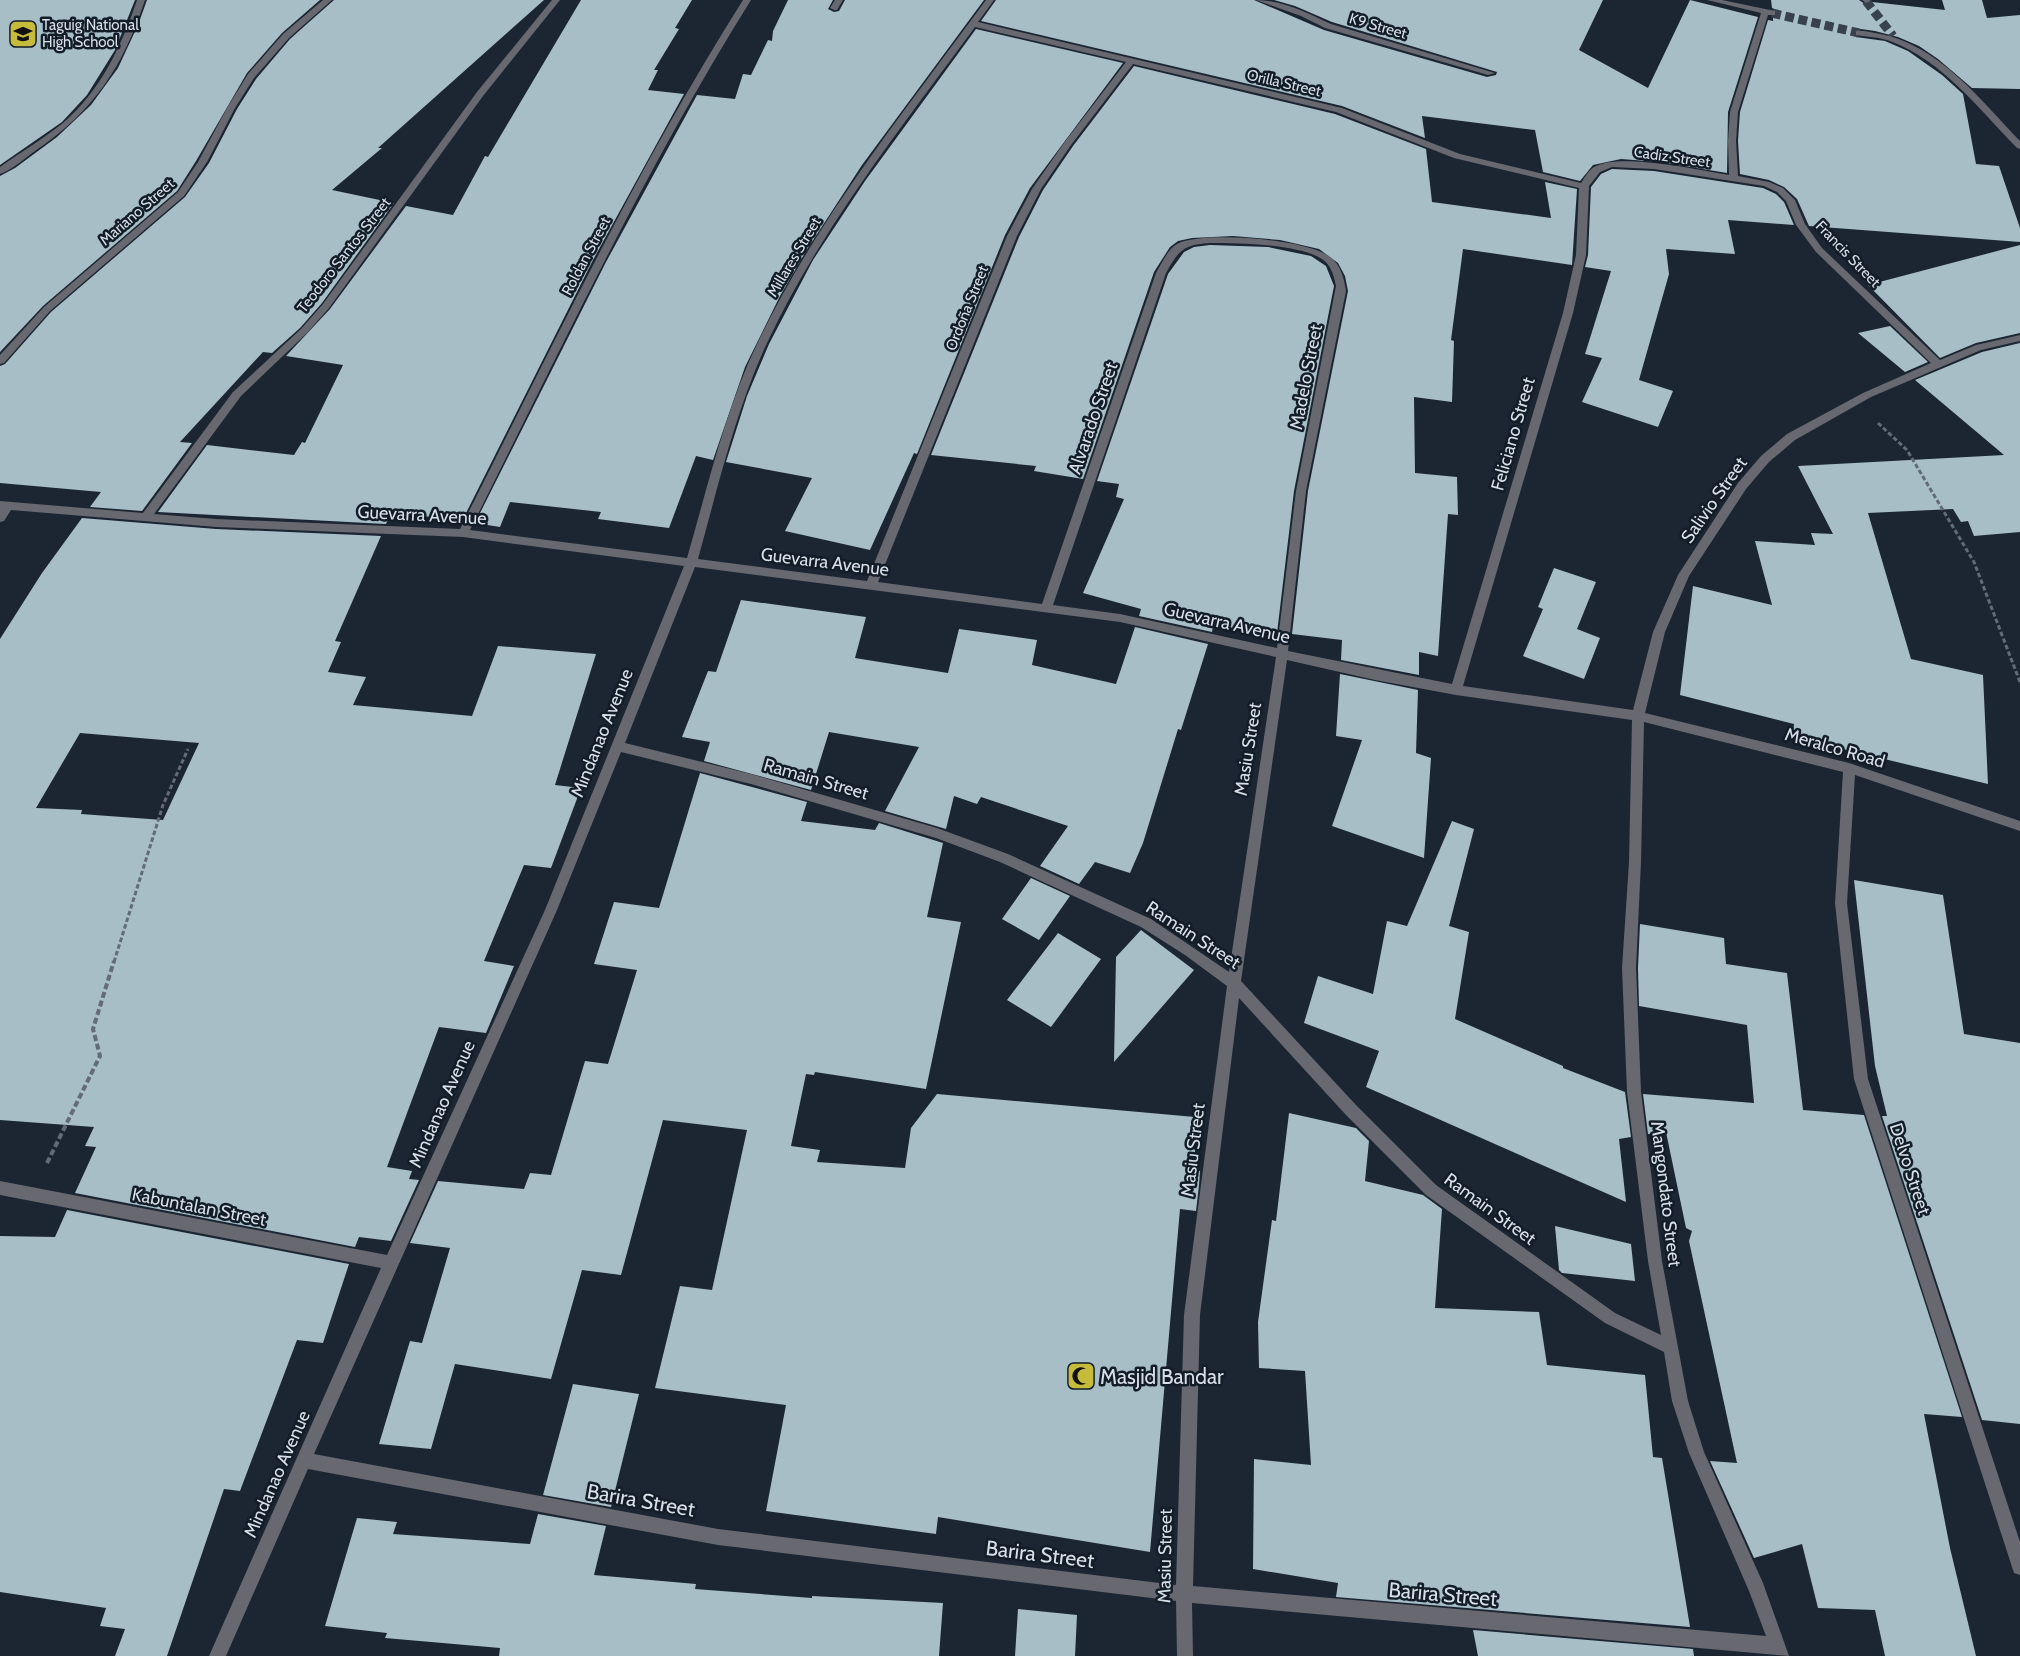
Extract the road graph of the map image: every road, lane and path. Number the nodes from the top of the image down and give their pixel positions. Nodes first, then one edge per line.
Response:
1 (142, 0) edge
2 (328, 0) edge
3 (556, 0) edge
4 (746, 0) edge
5 (990, 0) edge
6 (1260, 0) edge
7 (1711, 0) edge
8 (974, 24) junction
9 (1859, 32) tunnel mouth
10 (1130, 62) junction
11 (1491, 73) dead end
12 (2020, 146) edge
13 (0, 171) edge
14 (1734, 180) junction
15 (1584, 186) junction
16 (1182, 244) joint
17 (2020, 338) edge
18 (0, 361) edge
19 (1939, 364) junction
20 (1855, 401) junction
21 (4, 506) edge
22 (0, 518) edge
23 (145, 518) junction
24 (463, 533) junction
25 (691, 563) junction
26 (871, 586) junction
27 (1046, 608) junction
28 (1282, 653) junction
29 (2020, 682) edge
30 (1456, 690) junction
31 (1638, 716) junction
32 (618, 746) junction
33 (188, 749) dead end
34 (1849, 768) junction
35 (2020, 826) edge
36 (1234, 983) junction
37 (0, 1188) edge
38 (32, 1193) junction
39 (391, 1263) junction
40 (1671, 1348) junction
41 (303, 1460) junction
42 (2020, 1567) edge
43 (1184, 1594) junction
44 (1780, 1651) edge
45 (217, 1656) edge
46 (1185, 1656) edge

1 - 13 street
2 - 18 street, Mariano Street
3 - 23 street, Teodoro Santos Street
4 - 24 street, Roldan Street
5 - 8 street, Millares Street
6 - 11 street, K9 Street
7 - 14 street
8 - 10 street, Orilla Street
8 - 25 street, Millares Street
9 - 12 street
10 - 15 street, Orilla Street
10 - 26 street, Ordoña Street
14 - 15 street, Cadiz Street
14 - 19 street, Francis Street
15 - 30 street, Feliciano Street
16 - 27 street, Alvarado Street
16 - 28 street, Madelo Street
17 - 19 street, Salivio Street
19 - 20 street, Salivio Street
20 - 29 path
20 - 31 street, Salivio Street
21 - 22 street
21 - 23 street, Guevarra Avenue
23 - 24 street, Guevarra Avenue
24 - 25 street, Guevarra Avenue
25 - 26 street, Guevarra Avenue
25 - 32 street, Mindanao Avenue
26 - 27 street, Guevarra Avenue
27 - 28 street, Guevarra Avenue
28 - 30 street, Guevarra Avenue
28 - 36 street, Masiu Street
30 - 31 street, Guevarra Avenue
31 - 34 street, Meralco Road
31 - 40 street, Mangondato Street
32 - 36 street, Ramain Street
32 - 39 street, Mindanao Avenue
33 - 38 path
34 - 35 street, Meralco Road
34 - 42 street, Delvo Street
36 - 40 street, Ramain Street
36 - 43 street, Masiu Street
37 - 38 street, Kabuntalan Street
38 - 39 street, Kabuntalan Street
39 - 41 street, Mindanao Avenue
40 - 44 street, Mangondato Street
41 - 43 street, Barira Street
41 - 45 street, Mindanao Avenue
43 - 44 street, Barira Street
43 - 46 street, Masiu Street

